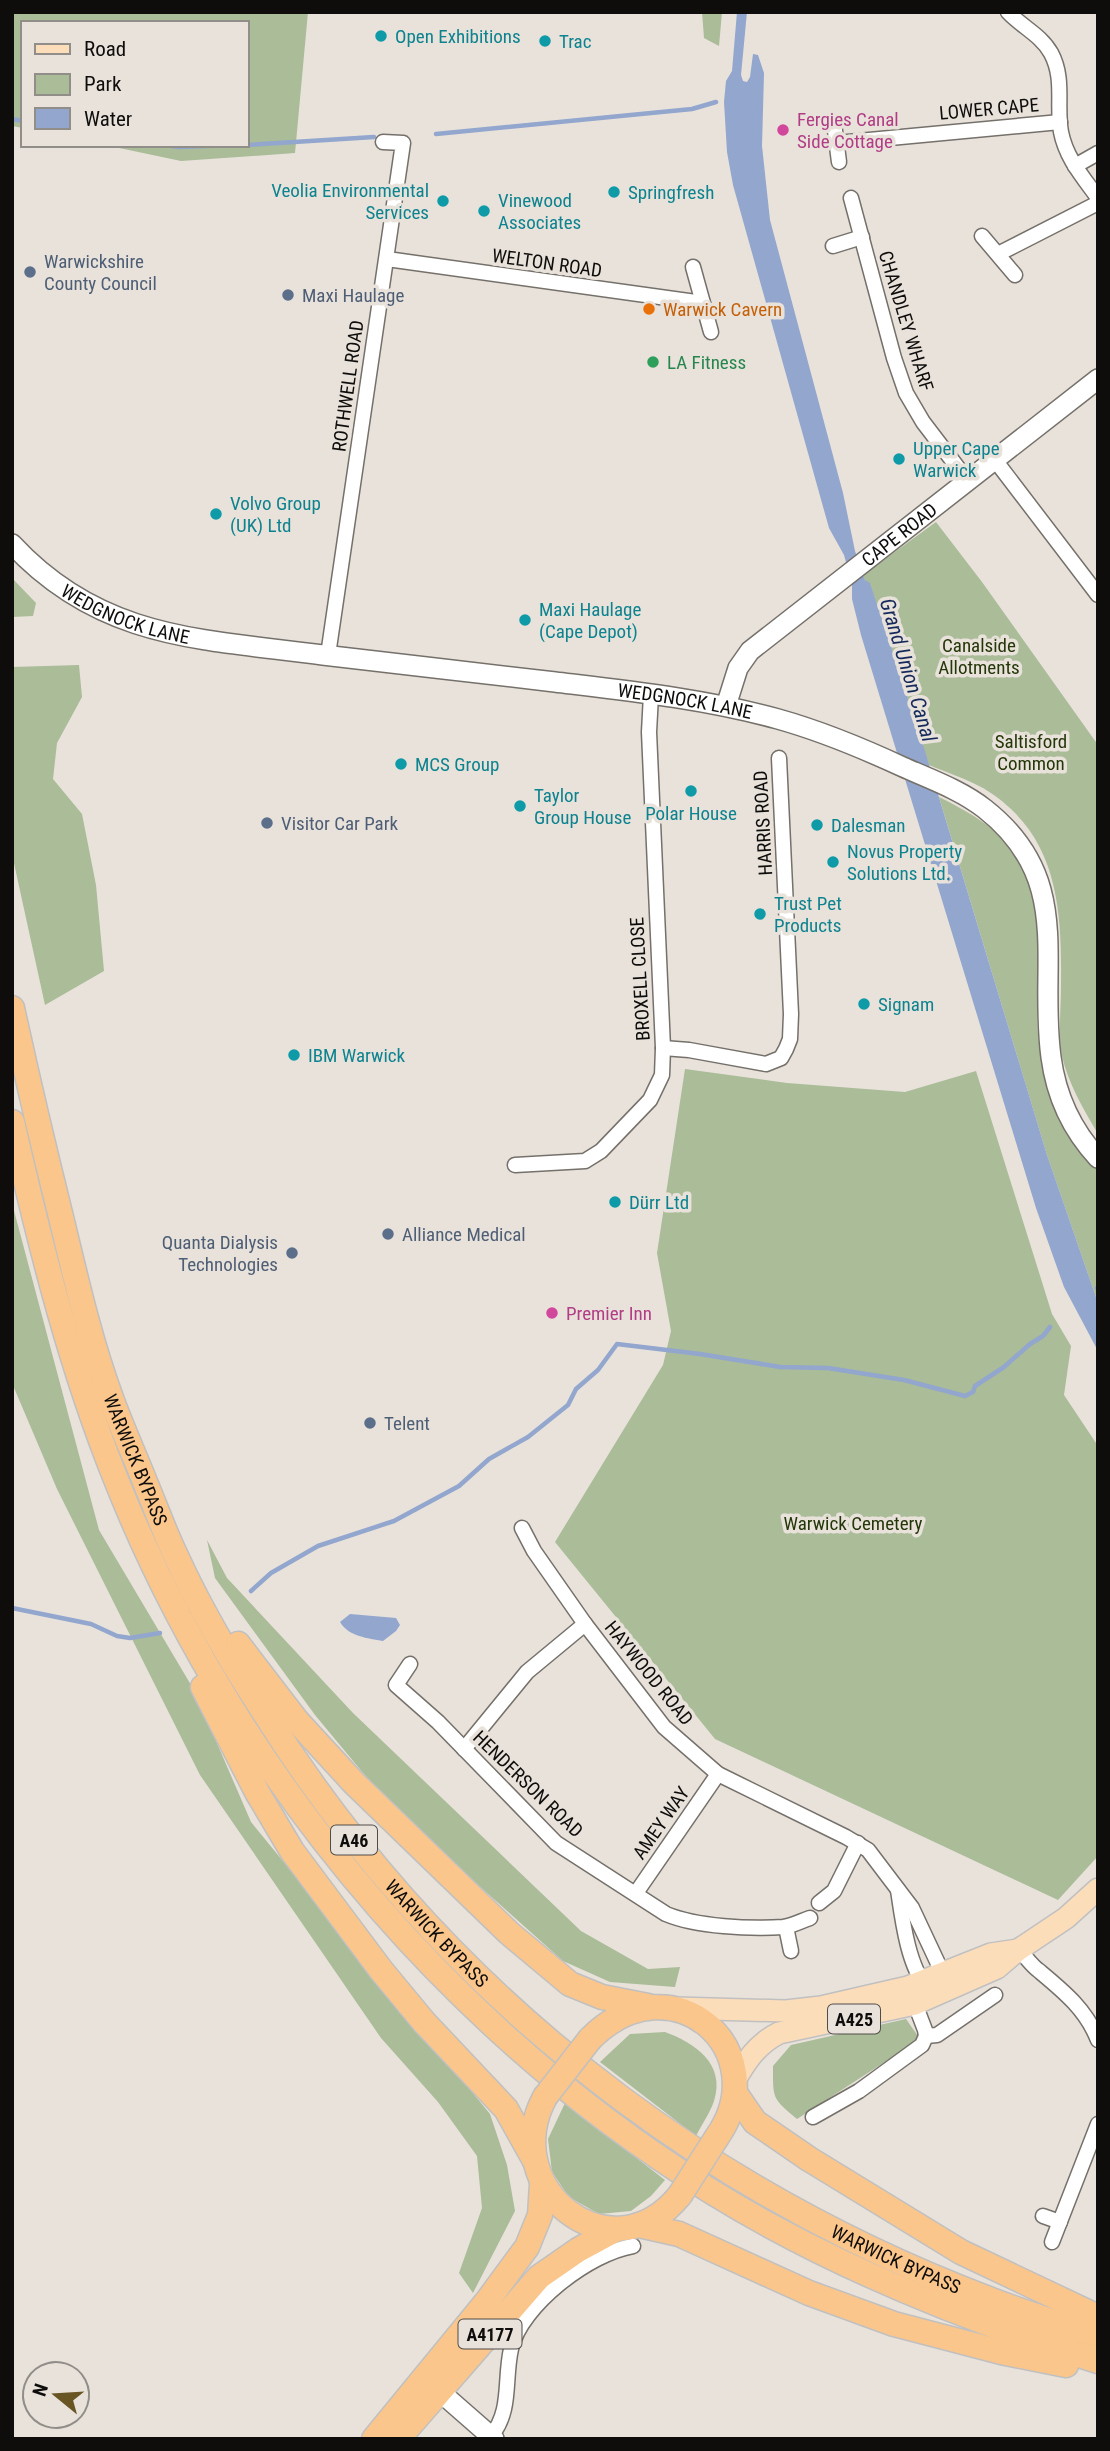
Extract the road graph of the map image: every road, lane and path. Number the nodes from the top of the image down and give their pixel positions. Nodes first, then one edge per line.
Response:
1 (1008, 12) edge
2 (1060, 122) junction
3 (834, 123) dead end
4 (383, 142) dead end
5 (837, 143) junction
6 (1098, 153) edge
7 (839, 162) dead end
8 (1075, 166) junction
9 (851, 198) dead end
10 (1098, 200) edge
11 (982, 236) dead end
12 (862, 237) junction
13 (833, 246) dead end
14 (998, 254) junction
15 (387, 258) junction
16 (693, 267) dead end
17 (1015, 275) dead end
18 (703, 303) junction
19 (711, 332) dead end
20 (1098, 379) edge
21 (995, 460) junction
22 (968, 481) junction
23 (12, 544) edge
24 (1098, 596) edge
25 (328, 655) junction
26 (651, 695) junction
27 (726, 706) junction
28 (779, 758) dead end
29 (12, 1008) edge
30 (663, 1048) junction
31 (12, 1122) edge
32 (1098, 1158) edge
33 (515, 1164) dead end
34 (522, 1528) dead end
35 (176, 1558) junction
36 (170, 1599) junction
37 (585, 1624) junction
38 (410, 1664) dead end
39 (464, 1749) junction
40 (718, 1774) junction
41 (858, 1843) junction
42 (898, 1889) junction
43 (1098, 1889) edge
44 (636, 1893) junction
45 (819, 1903) dead end
46 (810, 1918) dead end
47 (786, 1927) junction
48 (1018, 1950) junction
49 (791, 1951) dead end
50 (942, 1972) junction
51 (920, 1992) junction
52 (990, 1994) dead end
53 (648, 2006) junction
54 (676, 2008) junction
55 (926, 2036) junction
56 (1098, 2040) edge
57 (735, 2088) junction
58 (813, 2117) dead end
59 (1098, 2124) edge
60 (534, 2159) junction
61 (542, 2184) junction
62 (1043, 2216) dead end
63 (1060, 2222) junction
64 (629, 2234) junction
65 (1052, 2242) dead end
66 (1098, 2317) edge
67 (1098, 2336) edge
68 (1098, 2361) edge
69 (1098, 2371) edge
70 (432, 2385) junction
71 (492, 2437) edge
72 (374, 2439) edge
73 (398, 2439) edge

1 - 2 street
2 - 5 street, LOWER CAPE
2 - 8 street, LOWER CAPE
3 - 5 street
4 - 15 street, ROTHWELL ROAD
5 - 7 street
6 - 8 street
8 - 10 street, LOWER CAPE
9 - 12 street, CHANDLEY WHARF
10 - 14 street
11 - 14 street
12 - 13 street, CHANDLEY WHARF
12 - 22 street, CHANDLEY WHARF
14 - 17 street
15 - 18 street, WELTON ROAD
15 - 25 street, ROTHWELL ROAD
16 - 18 street
18 - 19 street
20 - 21 street, CAPE ROAD
21 - 22 street, CAPE ROAD
21 - 24 street
22 - 27 street, CAPE ROAD
23 - 25 street, WEDGNOCK LANE
25 - 26 street, WEDGNOCK LANE
26 - 27 street, WEDGNOCK LANE
26 - 30 street, BROXELL CLOSE
27 - 32 street, WEDGNOCK LANE
28 - 30 street, HARRIS ROAD
29 - 35 highway, WARWICK BYPASS / A46
30 - 33 street, BROXELL CLOSE
31 - 36 highway, WARWICK BYPASS / A46
34 - 37 street, HAYWOOD ROAD
35 - 53 highway
35 - 67 highway, WARWICK BYPASS / A46
36 - 60 highway
36 - 68 highway, WARWICK BYPASS / A46
37 - 39 street
37 - 40 street, HAYWOOD ROAD
38 - 39 street, HENDERSON ROAD
39 - 44 street, HENDERSON ROAD
40 - 41 street, HAYWOOD ROAD
40 - 44 street, AMEY WAY
41 - 42 street, HAYWOOD ROAD
41 - 45 street
42 - 50 street, HAYWOOD ROAD
42 - 51 street, HAYWOOD ROAD
43 - 48 main road, A425
44 - 47 street, HENDERSON ROAD
46 - 47 street, HENDERSON ROAD
47 - 49 street
48 - 50 main road, A425
48 - 51 main road, A425
48 - 56 street
50 - 51 main road, A425
51 - 54 main road, A425
51 - 55 street, HAYWOOD ROAD
51 - 57 main road, A425
52 - 55 street
53 - 54 highway
53 - 60 highway, bridge
54 - 57 highway
55 - 58 street
57 - 64 highway, bridge
57 - 66 highway
59 - 63 street
60 - 61 highway
61 - 64 highway
61 - 70 highway, A4177
62 - 63 street
63 - 65 street
64 - 69 highway
64 - 70 highway, A4177
64 - 71 street
70 - 71 street
70 - 72 highway, A4177
70 - 73 highway, A4177

